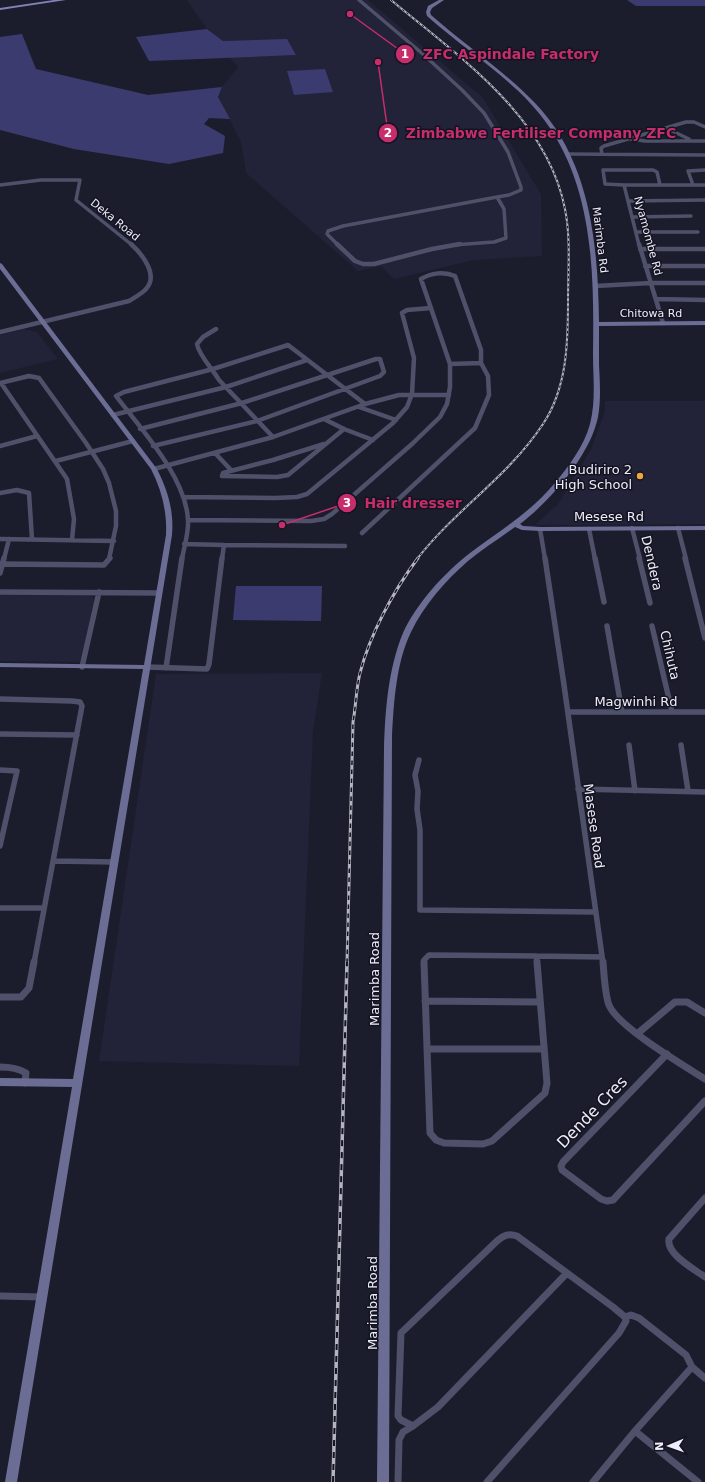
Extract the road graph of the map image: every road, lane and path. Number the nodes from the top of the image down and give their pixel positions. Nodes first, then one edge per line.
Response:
1 (64, 0) edge
2 (359, 0) edge
3 (442, 0) edge
4 (0, 9) edge
5 (666, 128) junction
6 (705, 128) edge
7 (630, 138) junction
8 (691, 140) junction
9 (705, 141) edge
10 (567, 154) junction
11 (602, 154) junction
12 (705, 155) edge
13 (705, 170) edge
14 (0, 185) edge
15 (624, 185) junction
16 (660, 185) junction
17 (693, 185) junction
18 (705, 185) edge
19 (497, 198) junction
20 (705, 200) edge
21 (629, 201) junction
22 (632, 216) junction
23 (691, 216) dead end
24 (636, 232) junction
25 (698, 232) dead end
26 (640, 249) junction
27 (705, 249) edge
28 (0, 265) edge
29 (646, 266) junction
30 (705, 266) edge
31 (651, 283) junction
32 (705, 283) edge
33 (595, 286) junction
34 (656, 299) junction
35 (705, 300) edge
36 (431, 308) junction
37 (42, 323) junction
38 (663, 323) junction
39 (705, 323) edge
40 (596, 324) junction
41 (216, 329) dead end
42 (0, 332) edge
43 (307, 360) junction
44 (481, 363) junction
45 (450, 364) junction
46 (213, 369) junction
47 (326, 374) junction
48 (1, 383) edge
49 (226, 387) junction
50 (346, 389) junction
51 (412, 394) junction
52 (449, 395) junction
53 (242, 403) junction
54 (365, 404) junction
55 (359, 407) junction
56 (126, 412) junction
57 (112, 415) junction
58 (324, 419) junction
59 (396, 420) junction
60 (257, 421) junction
61 (140, 429) junction
62 (344, 429) junction
63 (37, 436) junction
64 (273, 437) junction
65 (373, 440) junction
66 (133, 441) junction
67 (324, 444) junction
68 (0, 446) edge
69 (153, 446) junction
70 (93, 452) junction
71 (215, 453) junction
72 (56, 461) junction
73 (168, 466) junction
74 (154, 469) junction
75 (230, 470) junction
76 (0, 493) edge
77 (183, 497) junction
78 (188, 520) junction
79 (514, 524) junction
80 (589, 528) junction
81 (632, 528) junction
82 (678, 528) junction
83 (705, 528) edge
84 (540, 529) junction
85 (362, 533) dead end
86 (0, 539) edge
87 (9, 539) junction
88 (32, 539) junction
89 (72, 540) junction
90 (114, 541) junction
91 (184, 544) junction
92 (224, 544) junction
93 (345, 546) dead end
94 (1, 564) edge
95 (0, 573) edge
96 (0, 592) edge
97 (99, 592) junction
98 (159, 593) junction
99 (604, 602) dead end
100 (650, 603) dead end
101 (607, 626) dead end
102 (652, 626) dead end
103 (705, 638) edge
104 (0, 666) edge
105 (82, 667) junction
106 (147, 668) junction
107 (166, 668) junction
108 (0, 699) edge
109 (568, 712) junction
110 (622, 712) junction
111 (672, 712) junction
112 (705, 712) edge
113 (0, 734) edge
114 (77, 735) junction
115 (629, 745) dead end
116 (681, 745) dead end
117 (419, 760) dead end
118 (0, 770) edge
119 (578, 789) junction
120 (635, 791) junction
121 (688, 791) junction
122 (705, 792) edge
123 (0, 846) edge
124 (54, 861) junction
125 (115, 862) junction
126 (0, 908) edge
127 (44, 908) junction
128 (595, 912) junction
129 (536, 956) junction
130 (602, 957) junction
131 (0, 997) edge
132 (425, 1002) junction
133 (539, 1002) junction
134 (705, 1014) edge
135 (637, 1034) junction
136 (427, 1049) junction
137 (544, 1049) junction
138 (667, 1054) junction
139 (0, 1067) edge
140 (705, 1079) edge
141 (0, 1082) edge
142 (25, 1083) junction
143 (78, 1083) junction
144 (705, 1101) edge
145 (705, 1198) edge
146 (566, 1273) junction
147 (705, 1277) edge
148 (0, 1296) edge
149 (43, 1297) junction
150 (625, 1317) junction
151 (692, 1368) junction
152 (705, 1378) edge
153 (414, 1426) junction
154 (635, 1431) junction
155 (11, 1482) edge
156 (382, 1482) edge
157 (398, 1482) edge
158 (487, 1482) edge
159 (593, 1482) edge
160 (698, 1482) edge

1 - 4 main road
2 - 19 street
3 - 10 street, Marimba Rd
5 - 6 street
5 - 7 street
5 - 8 street
7 - 8 street
7 - 11 street
8 - 9 street
10 - 11 street
10 - 33 street, Marimba Rd
11 - 12 street
13 - 17 street
14 - 37 street, Deka Road
15 - 16 street, Nyamombe Rd
15 - 16 street
15 - 21 street, Nyamombe Rd
16 - 17 street, Nyamombe Rd
17 - 18 street, Nyamombe Rd
19 - 19 street
20 - 21 street
21 - 22 street, Nyamombe Rd
22 - 23 street
22 - 24 street, Nyamombe Rd
24 - 25 street
24 - 26 street, Nyamombe Rd
26 - 27 street
26 - 29 street, Nyamombe Rd
28 - 37 street
29 - 30 street
29 - 31 street, Nyamombe Rd
31 - 32 street
31 - 33 street
31 - 34 street, Nyamombe Rd
33 - 40 street, Marimba Rd
34 - 35 street
34 - 38 street, Nyamombe Rd
36 - 44 street
36 - 45 street
36 - 51 street
37 - 42 street
37 - 57 street
38 - 39 street, Chitowa Rd
38 - 40 street, Chitowa Rd
40 - 79 street, Marimba Rd
41 - 46 street
43 - 46 street
43 - 47 street
43 - 49 street
44 - 45 street
44 - 85 street
45 - 52 street
46 - 49 street
46 - 56 street
47 - 50 street
47 - 50 street
47 - 53 street
48 - 63 street
48 - 70 street
49 - 53 street
49 - 56 street
50 - 54 street
50 - 60 street
51 - 52 street
51 - 54 street
51 - 59 street
52 - 78 street
53 - 60 street
53 - 61 street
54 - 55 street
55 - 58 street
55 - 59 street
56 - 57 street
56 - 61 street
57 - 66 street
58 - 62 street
58 - 64 street
59 - 65 street
60 - 64 street
60 - 69 street
61 - 69 street
62 - 65 street
62 - 67 street
63 - 68 street
63 - 72 street
64 - 71 street
65 - 77 street
66 - 70 street
66 - 74 street
67 - 75 street
67 - 75 street
69 - 73 street
70 - 72 street
70 - 90 street
71 - 73 street
71 - 75 street
72 - 89 street
73 - 74 street
73 - 77 street
74 - 98 street
76 - 88 street
77 - 78 street
78 - 91 street
79 - 84 street, Mesese Rd
79 - 156 street, Marimba Road
80 - 81 street, Mesese Rd
80 - 84 street, Mesese Rd
80 - 99 street
81 - 82 street, Mesese Rd
81 - 100 street, Dendera
82 - 83 street, Mesese Rd
82 - 103 street
84 - 109 street, Masese Road
86 - 87 street
87 - 88 street
87 - 94 street
88 - 89 street
89 - 90 street
90 - 94 street
91 - 92 street
91 - 107 street
92 - 93 street
92 - 107 street
94 - 95 street
96 - 97 street
97 - 98 street
97 - 105 street
98 - 106 street
101 - 110 street
102 - 111 street, Chihuta
104 - 105 street
105 - 106 street
106 - 107 street
106 - 125 street
108 - 114 street
109 - 110 street, Magwinhi Rd
109 - 119 street, Masese Road
110 - 111 street, Magwinhi Rd
111 - 112 street, Magwinhi Rd
113 - 114 street
114 - 124 street
115 - 120 street
116 - 121 street
117 - 128 street
118 - 123 street
119 - 120 street
119 - 128 street, Masese Road
120 - 121 street
121 - 122 street
124 - 125 street
124 - 127 street
125 - 143 street
126 - 127 street
127 - 131 street
128 - 130 street, Masese Road
129 - 130 street
129 - 132 street
129 - 133 street
130 - 135 street, Masese Road
132 - 133 street
132 - 136 street
133 - 137 street
134 - 135 street
135 - 138 street, Masese Road
136 - 137 street
136 - 137 street
138 - 140 street, Masese Road
138 - 144 street, Dende Cres
139 - 142 street
141 - 142 street
142 - 143 street
143 - 149 street
145 - 147 street
146 - 150 street
146 - 153 street
146 - 153 street
148 - 149 street
149 - 155 street
150 - 151 street
150 - 158 street
151 - 152 street
151 - 154 street
153 - 157 street
154 - 159 street
154 - 160 street

